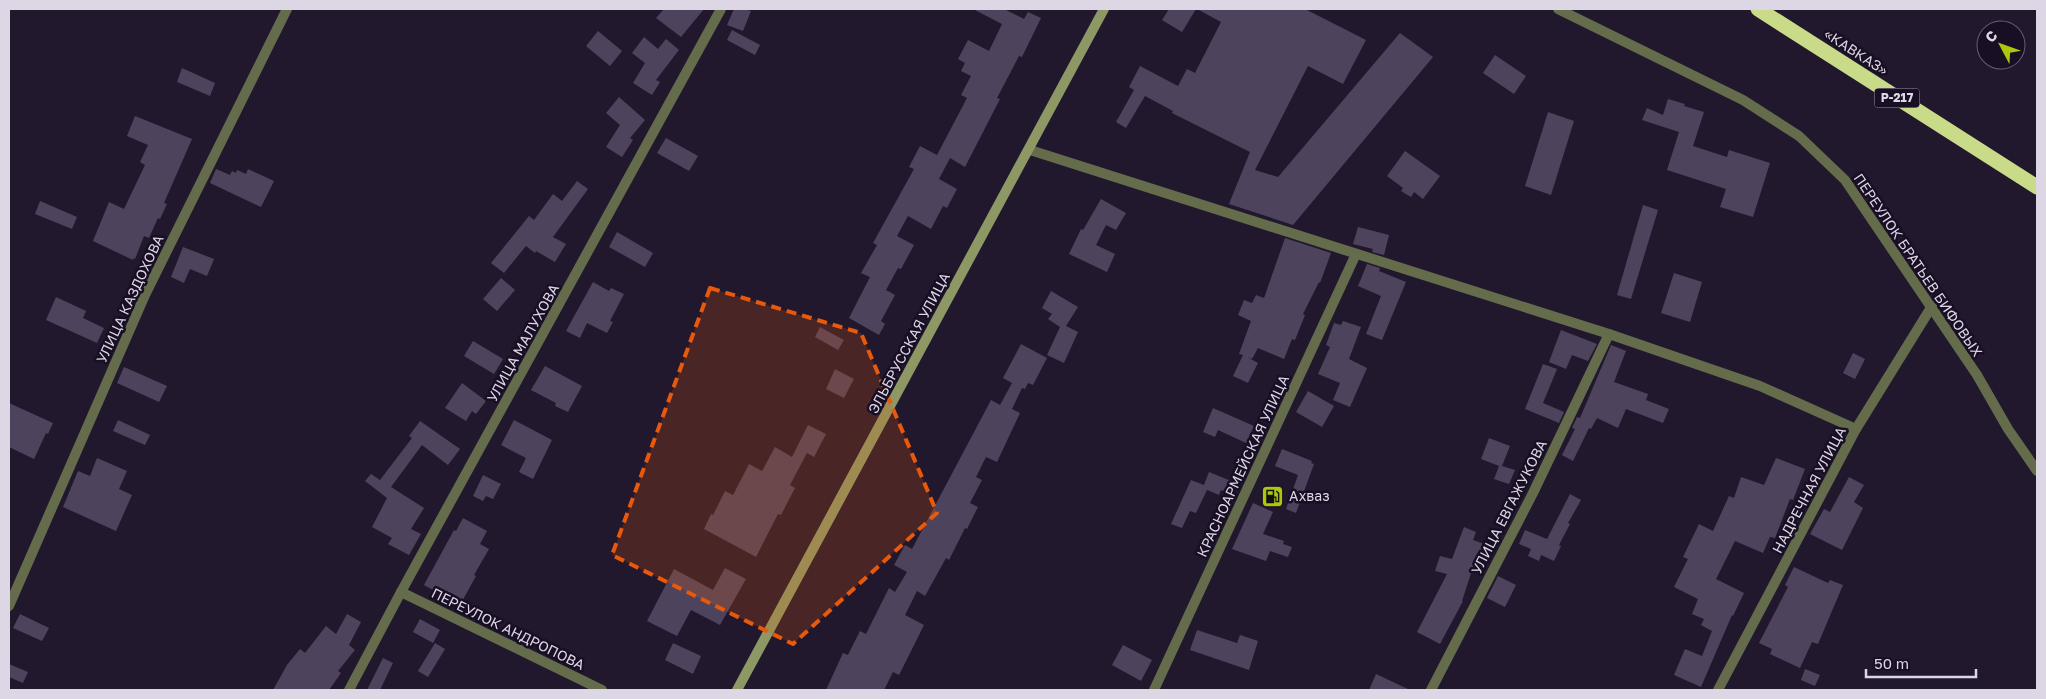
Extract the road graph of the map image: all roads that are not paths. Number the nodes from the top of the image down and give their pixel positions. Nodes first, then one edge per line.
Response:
1 (287, 9) edge
2 (721, 9) edge
3 (1104, 9) edge
4 (1558, 9) edge
5 (1758, 9) edge
6 (1030, 150) junction
7 (2037, 187) edge
8 (1356, 254) junction
9 (1932, 306) junction
10 (1609, 334) junction
11 (1856, 429) junction
12 (2037, 471) edge
13 (401, 592) junction
14 (9, 606) edge
15 (349, 690) edge
16 (602, 690) edge
17 (737, 690) edge
18 (1154, 690) edge
19 (1431, 690) edge
20 (1718, 690) edge

1 - 14 street, УЛИЦА КАЗДОХОВА
2 - 13 street, УЛИЦА МАЛУХОВА
3 - 6 street, ЭЛЬБРУССКАЯ УЛИЦА
4 - 9 street, ПЕРЕУЛОК БРАТЬЕВ БИФОВЫХ
5 - 7 highway, «КАВКАЗ» / Р-217
6 - 8 street
6 - 17 street, ЭЛЬБРУССКАЯ УЛИЦА
8 - 10 street
8 - 18 street, КРАСНОАРМЕЙСКАЯ УЛИЦА
9 - 11 street, НАДРЕЧНАЯ УЛИЦА
9 - 12 street, ПЕРЕУЛОК БРАТЬЕВ БИФОВЫХ
10 - 11 street
10 - 19 street, УЛИЦА ЕВГАЖУКОВА
11 - 20 street, НАДРЕЧНАЯ УЛИЦА
13 - 15 street, УЛИЦА МАЛУХОВА
13 - 16 street, ПЕРЕУЛОК АНДРОПОВА

